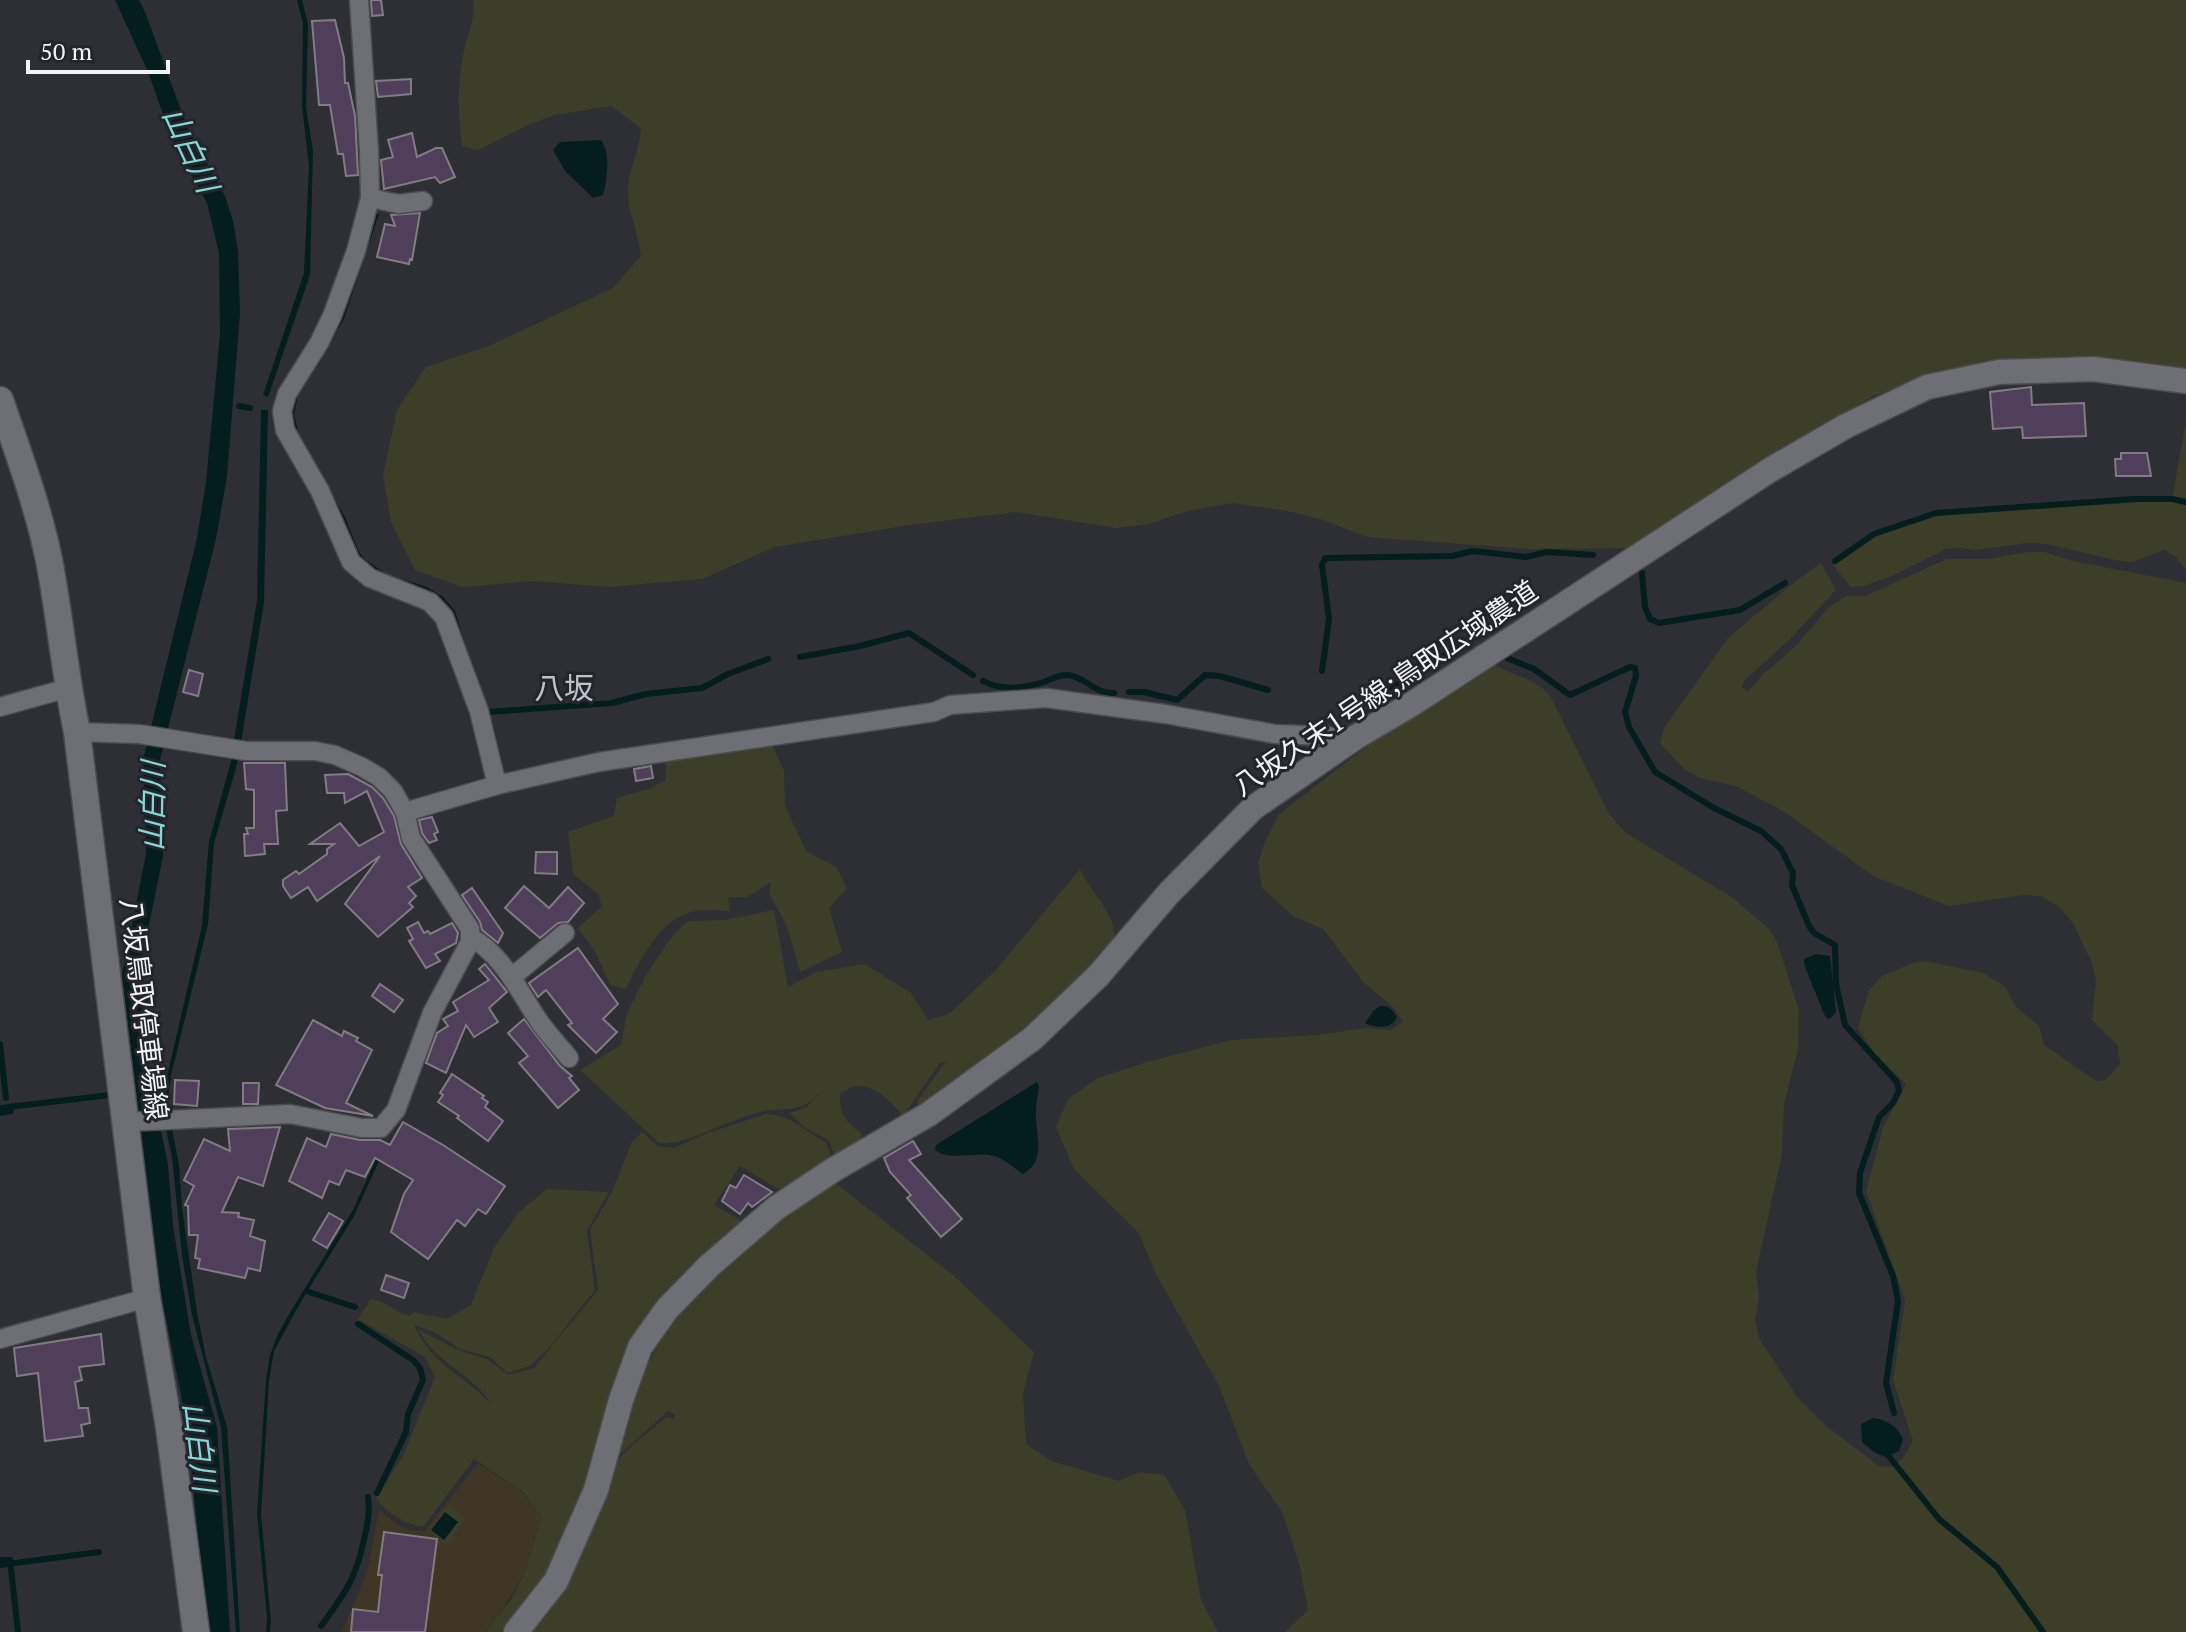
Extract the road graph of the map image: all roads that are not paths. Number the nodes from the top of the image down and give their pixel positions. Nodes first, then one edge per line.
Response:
1 (359, 0) edge
2 (370, 198) junction
3 (423, 201) dead end
4 (2186, 381) edge
5 (0, 400) edge
6 (68, 688) junction
7 (0, 707) edge
8 (77, 732) junction
9 (1349, 742) junction
10 (497, 785) junction
11 (405, 812) junction
12 (565, 933) dead end
13 (470, 937) junction
14 (512, 977) junction
15 (569, 1058) dead end
16 (127, 1122) junction
17 (147, 1298) junction
18 (0, 1339) edge
19 (196, 1632) edge
20 (516, 1632) edge

1 - 2 street
2 - 3 street
2 - 10 street
4 - 9 street, 八坂久末1号線;鳥取広域農道
5 - 6 main road, 八坂鳥取停車場線
6 - 7 street
6 - 8 main road, 八坂鳥取停車場線
8 - 11 street
8 - 16 main road, 八坂鳥取停車場線
9 - 10 street
9 - 20 street, 八坂久末1号線;鳥取広域農道
10 - 11 street
11 - 13 street
12 - 14 street
13 - 14 street
13 - 16 street
14 - 15 street
16 - 17 main road, 八坂鳥取停車場線
17 - 18 street
17 - 19 main road, 八坂鳥取停車場線

